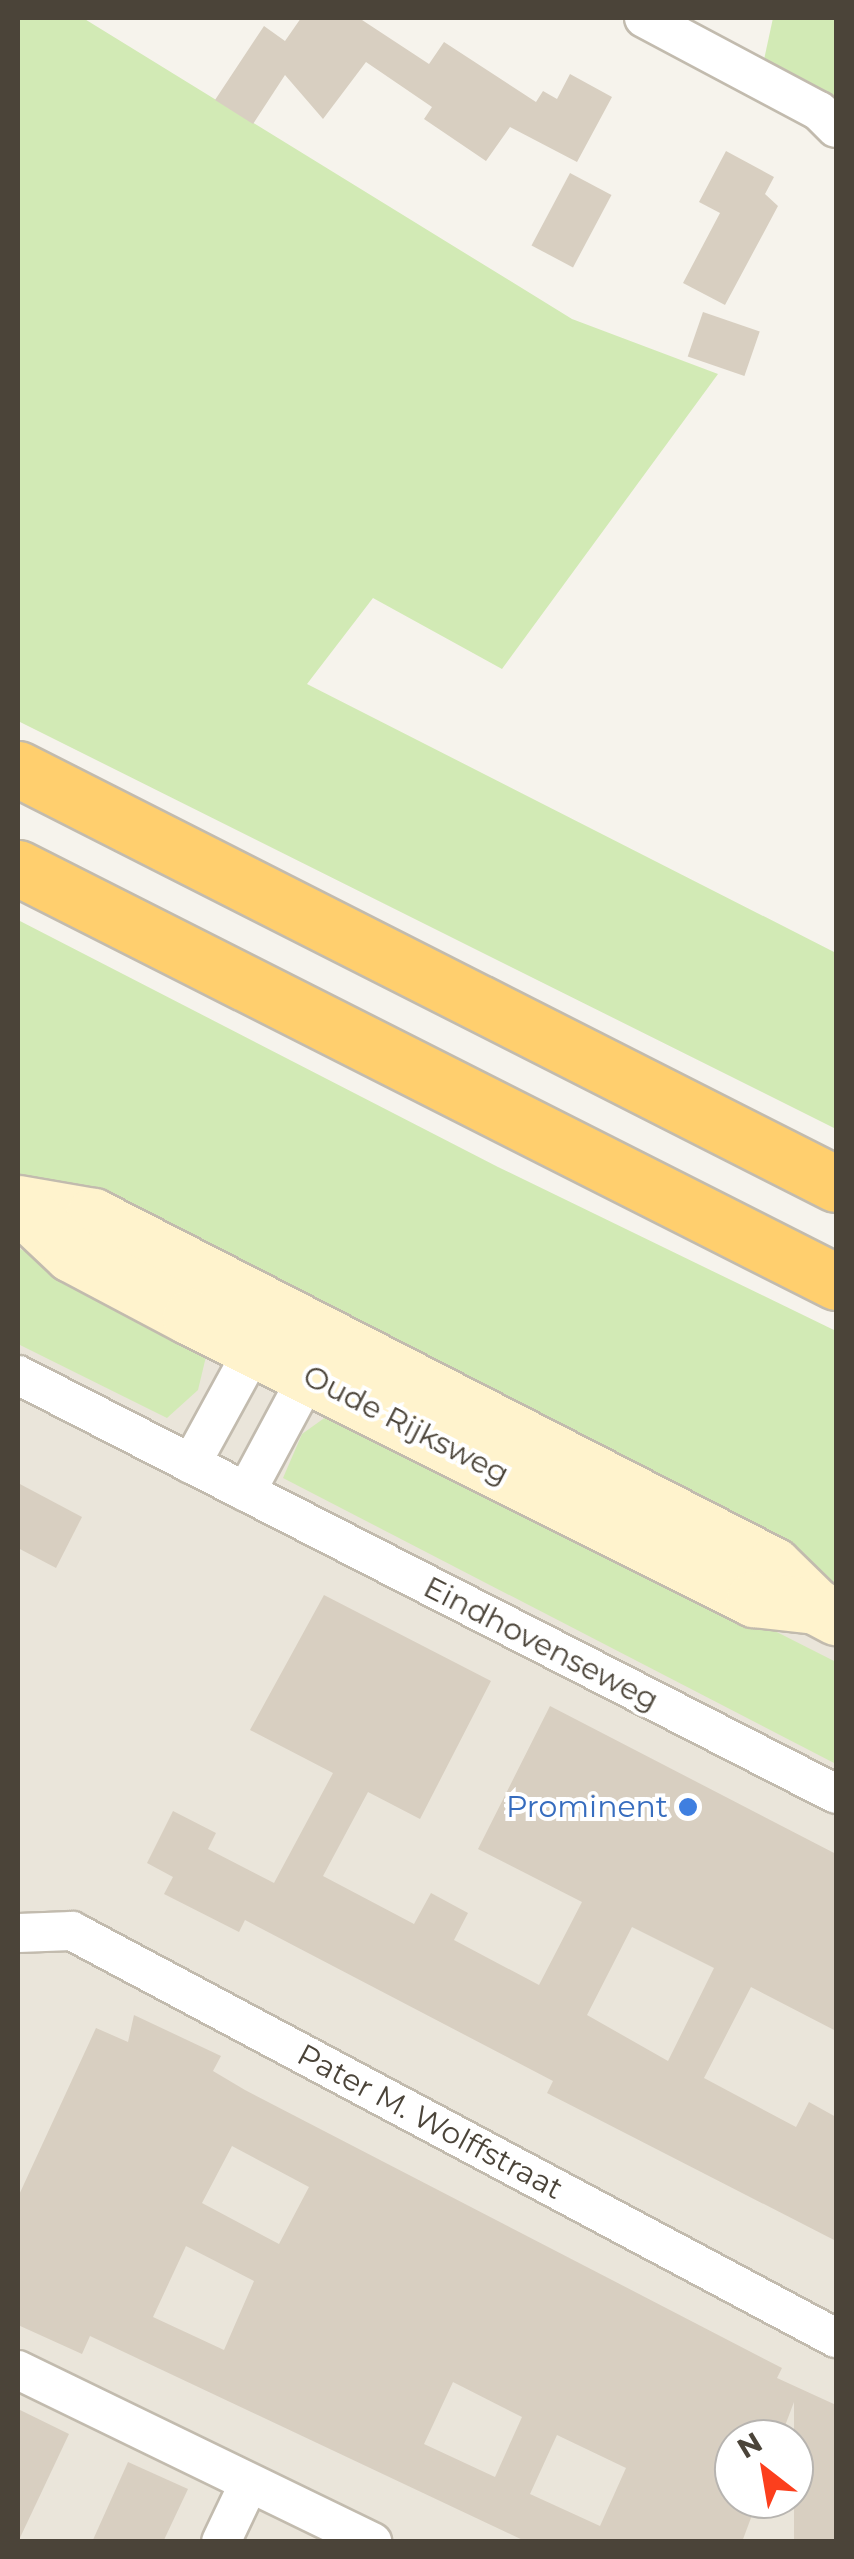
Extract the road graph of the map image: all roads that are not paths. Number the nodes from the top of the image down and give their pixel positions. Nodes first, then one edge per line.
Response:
1 (644, 18) edge
2 (836, 128) edge
3 (18, 769) edge
4 (18, 868) edge
5 (836, 1184) edge
6 (18, 1204) edge
7 (836, 1282) edge
8 (265, 1329) junction
9 (319, 1357) junction
10 (18, 1375) edge
11 (191, 1464) junction
12 (246, 1492) junction
13 (826, 1612) edge
14 (836, 1794) edge
15 (18, 1933) edge
16 (836, 2338) edge
17 (18, 2370) edge
18 (249, 2483) junction
19 (221, 2542) edge
20 (373, 2542) edge

1 - 2 street
3 - 5 highway
4 - 7 highway
6 - 8 main road, Oude Rijksweg
8 - 9 main road, Oude Rijksweg
8 - 11 street
9 - 12 street
9 - 13 main road, Oude Rijksweg
10 - 11 street, Eindhovenseweg
11 - 12 street, Eindhovenseweg
12 - 14 street, Eindhovenseweg
15 - 16 street, Pater M. Wolffstraat
17 - 18 street
18 - 19 street
18 - 20 street

